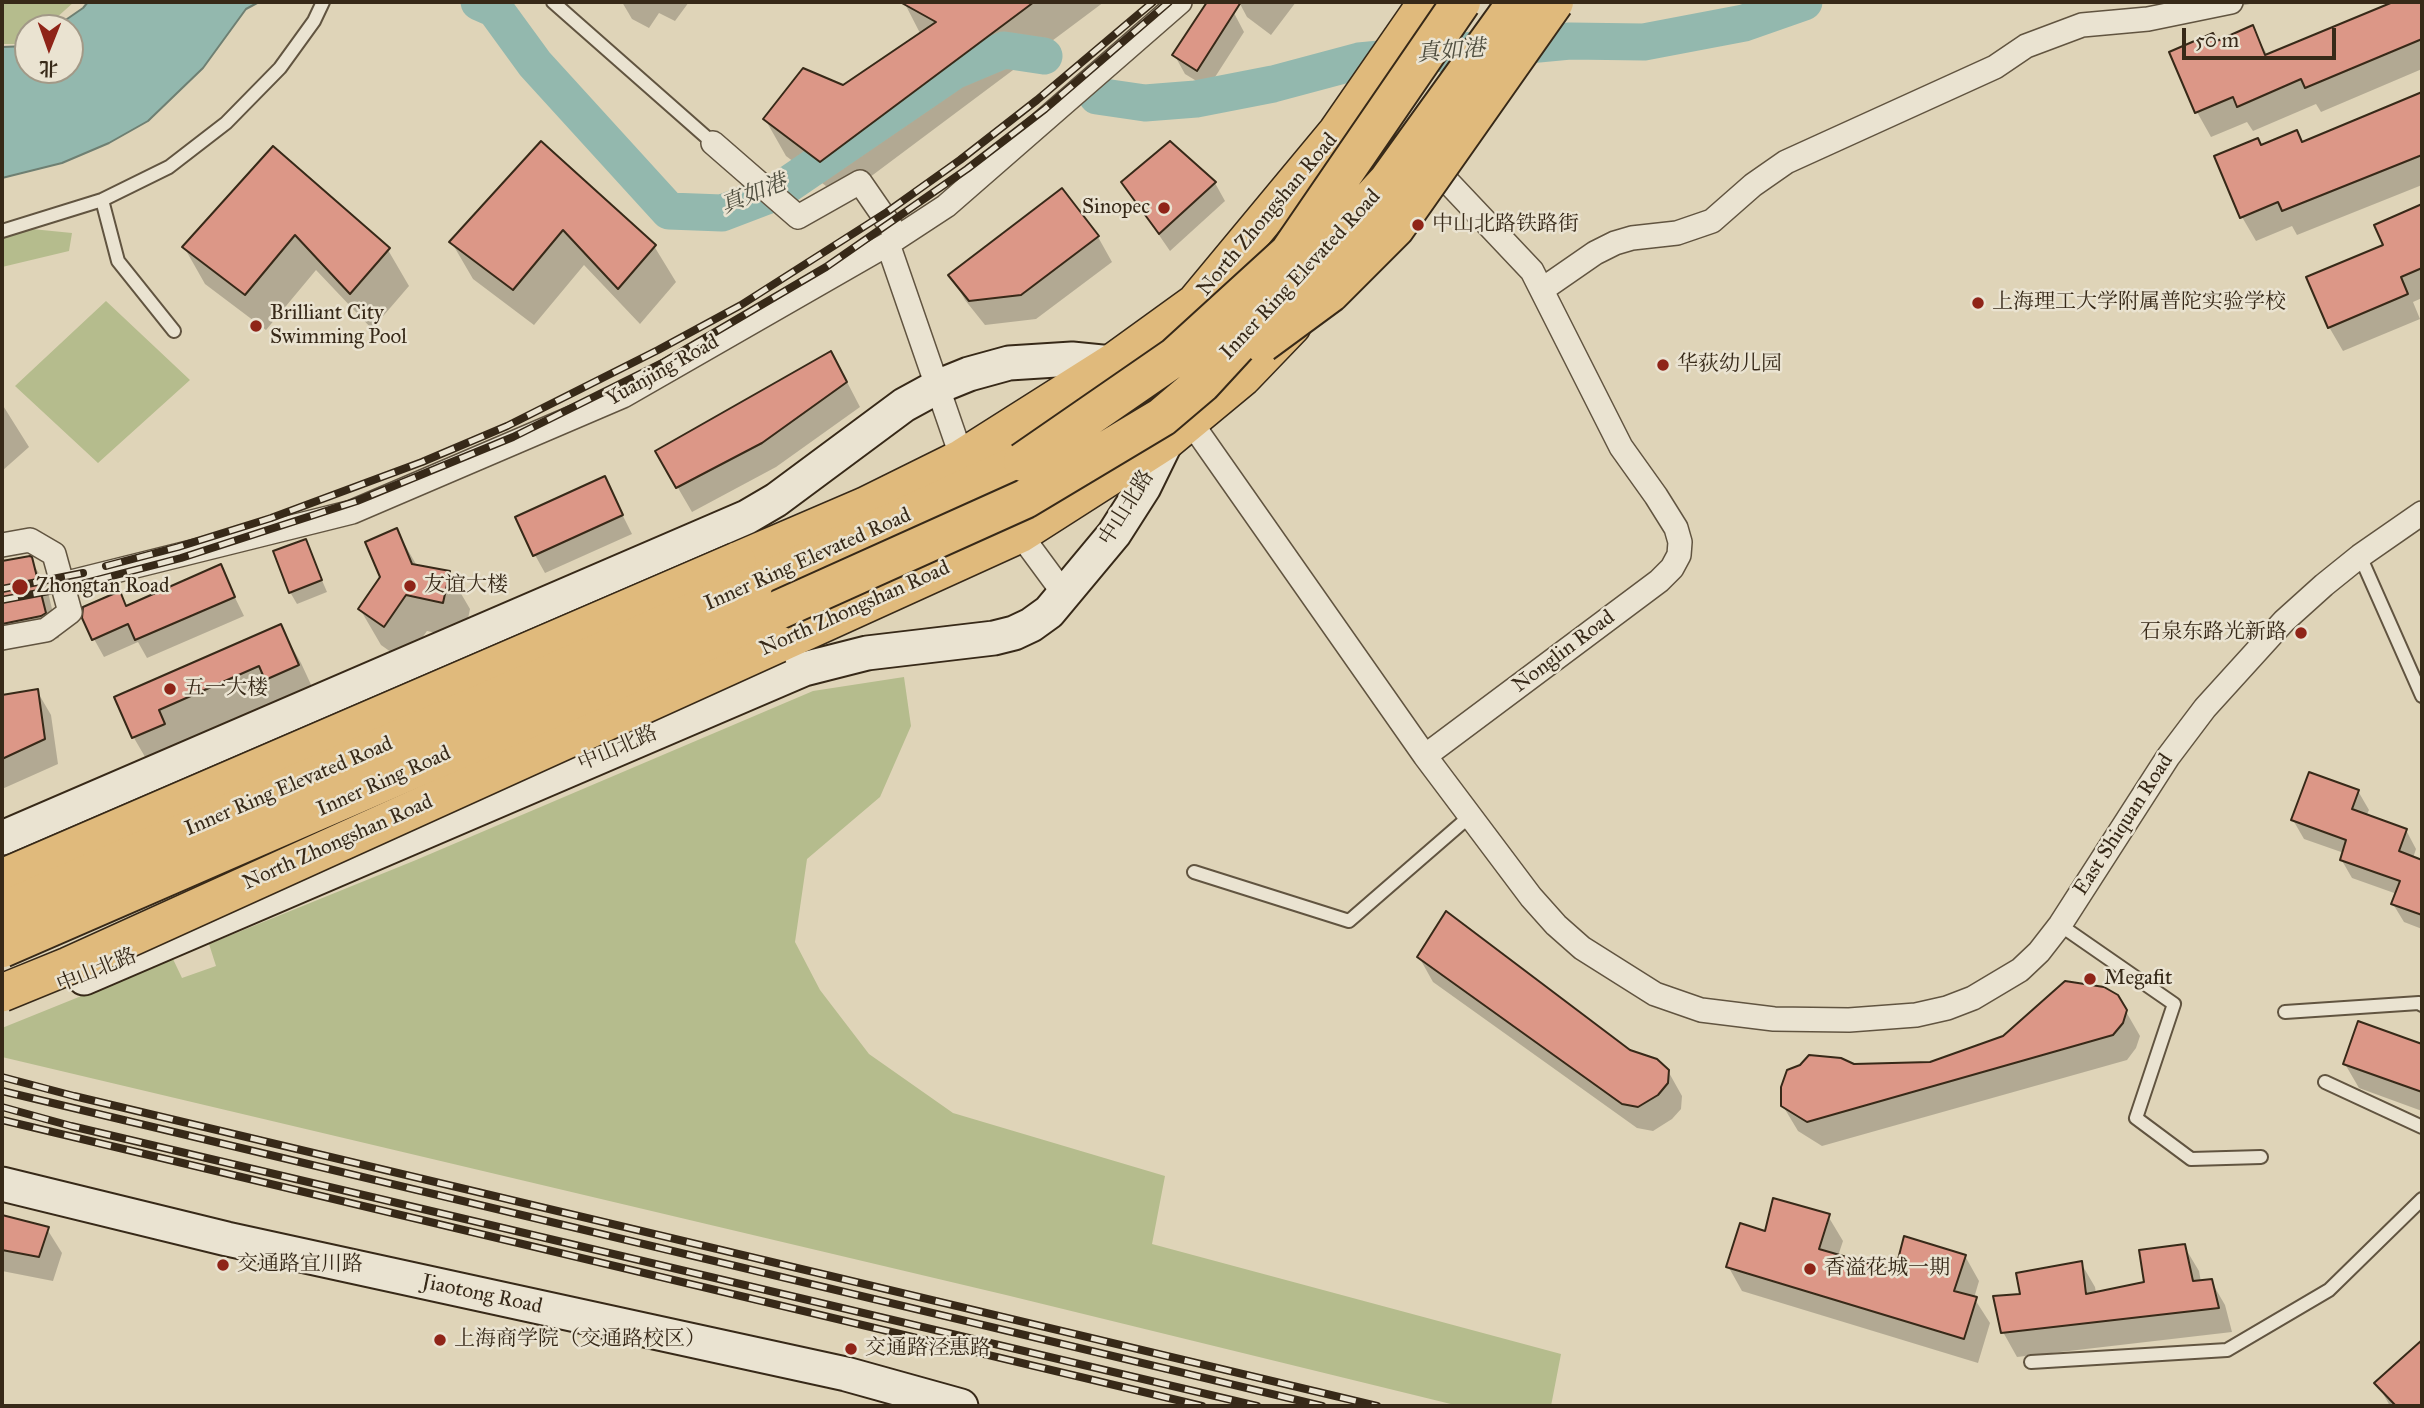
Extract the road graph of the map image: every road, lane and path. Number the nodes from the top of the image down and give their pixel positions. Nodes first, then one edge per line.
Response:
1 (323, 2) edge
2 (554, 2) edge
3 (1180, 2) edge
4 (1461, 2) edge
5 (2231, 2) edge
6 (1538, 3) edge
7 (1421, 11) edge
8 (713, 143) joint
9 (1435, 144) junction
10 (103, 200) junction
11 (2, 231) edge
12 (893, 240) junction
13 (1543, 289) junction
14 (174, 331) dead end
15 (1124, 354) junction
16 (937, 387) junction
17 (1173, 426) junction
18 (962, 458) junction
19 (2422, 513) edge
20 (1020, 534) junction
21 (2, 545) edge
22 (2360, 556) junction
23 (63, 584) junction
24 (1065, 595) junction
25 (2, 638) edge
26 (2422, 696) edge
27 (317, 718) junction
28 (267, 738) junction
29 (1425, 756) junction
30 (217, 760) junction
31 (1470, 816) junction
32 (240, 821) dead end
33 (245, 834) dead end
34 (2, 838) edge
35 (376, 853) junction
36 (1194, 872) dead end
37 (322, 876) junction
38 (2, 878) edge
39 (270, 898) junction
40 (2, 911) edge
41 (2060, 925) junction
42 (2, 948) edge
43 (2, 993) edge
44 (2422, 1004) edge
45 (2285, 1012) dead end
46 (2325, 1082) dead end
47 (2422, 1127) edge
48 (2261, 1157) dead end
49 (2, 1184) edge
50 (2422, 1199) edge
51 (2031, 1362) dead end
52 (961, 1406) edge

1 - 10 lane
2 - 8 lane
3 - 12 street, Yuanjing Road
4 - 40 highway, Inner Ring Elevated Road, bridge
5 - 13 street
6 - 9 main road, North Zhongshan Road
6 - 17 highway, Inner Ring Road, bridge
7 - 15 main road, North Zhongshan Road
8 - 12 street
9 - 13 street, Nonglin Road
9 - 17 main road, North Zhongshan Road
10 - 11 lane
10 - 14 lane
12 - 16 street
12 - 23 street, Yuanjing Road
13 - 29 street, Nonglin Road
15 - 16 main road
15 - 17 street
15 - 18 main road, North Zhongshan Road
16 - 18 street
16 - 27 main road
17 - 20 main road, North Zhongshan Road
17 - 24 main road, 中山北路
17 - 29 street
17 - 42 highway, Inner Ring Road, bridge
18 - 38 main road, North Zhongshan Road, bridge
19 - 22 street, East Shiquan Road
20 - 24 street
20 - 43 main road, North Zhongshan Road, bridge
21 - 23 street
22 - 26 lane
22 - 41 street, East Shiquan Road
23 - 25 street
24 - 35 main road, 中山北路
27 - 28 main road
27 - 35 lane
28 - 30 main road
28 - 37 lane
28 - 37 lane
29 - 31 street
30 - 32 lane
30 - 34 main road
31 - 36 lane
31 - 41 street, East Shiquan Road
33 - 39 lane
35 - 37 main road, 中山北路
37 - 39 main road, 中山北路
39 - 43 main road, 中山北路
41 - 48 lane
44 - 45 lane
46 - 47 lane
49 - 52 main road, Jiaotong Road
50 - 51 lane

